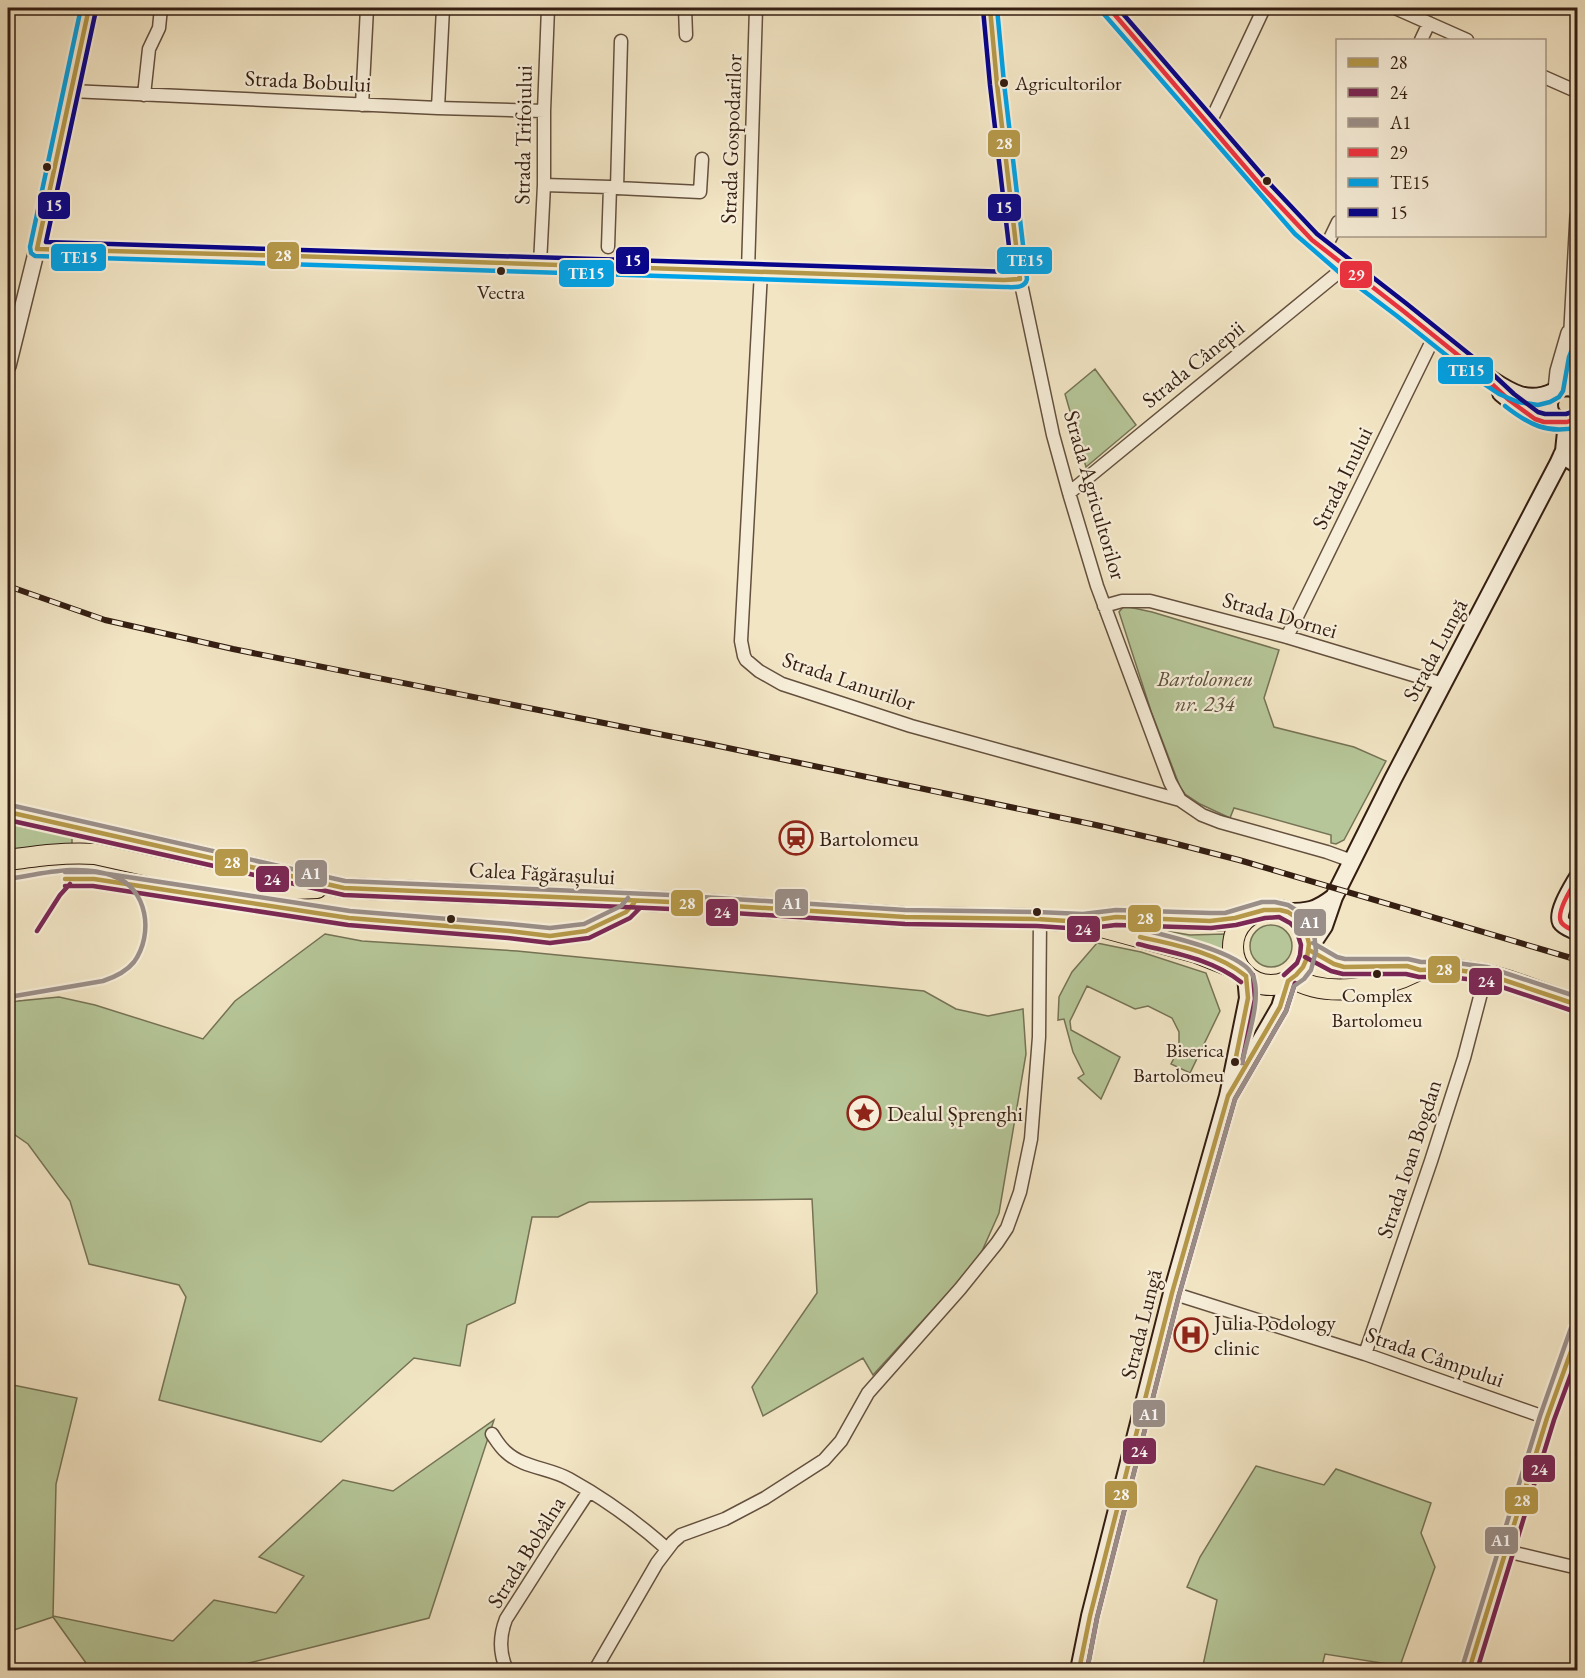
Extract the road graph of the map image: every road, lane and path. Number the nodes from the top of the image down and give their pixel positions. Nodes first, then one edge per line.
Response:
1 (89, 8) edge
2 (161, 8) edge
3 (367, 8) edge
4 (443, 8) edge
5 (548, 8) edge
6 (685, 8) edge
7 (756, 8) edge
8 (990, 8) edge
9 (1109, 8) edge
10 (1264, 8) edge
11 (1395, 8) edge
12 (1429, 23) junction
13 (686, 35) dead end
14 (1421, 39) edge
15 (1465, 39) edge
16 (621, 41) dead end
17 (1546, 76) edge
18 (71, 91) junction
19 (1578, 92) edge
20 (144, 95) junction
21 (362, 105) junction
22 (438, 108) junction
23 (544, 111) junction
24 (1209, 125) junction
25 (702, 159) dead end
26 (544, 184) junction
27 (614, 187) junction
28 (1578, 216) edge
29 (1336, 226) edge
30 (608, 247) dead end
31 (37, 249) junction
32 (1324, 251) junction
33 (540, 264) junction
34 (1345, 267) junction
35 (754, 271) junction
36 (1020, 279) junction
37 (1572, 328) junction
38 (1434, 337) junction
39 (1576, 351) edge
40 (8, 366) edge
41 (1479, 372) junction
42 (1576, 389) edge
43 (1554, 391) junction
44 (1568, 420) edge
45 (1562, 455) junction
46 (1578, 465) edge
47 (1069, 493) junction
48 (1104, 606) junction
49 (1287, 637) junction
50 (1443, 684) junction
51 (1180, 800) junction
52 (8, 812) edge
53 (8, 860) edge
54 (1352, 861) junction
55 (1578, 877) edge
56 (344, 888) junction
57 (1334, 897) junction
58 (1286, 912) junction
59 (1252, 913) junction
60 (1040, 919) junction
61 (1083, 922) junction
62 (1578, 932) edge
63 (1309, 947) junction
64 (1420, 970) junction
65 (1243, 973) junction
66 (1486, 975) junction
67 (1290, 980) junction
68 (1578, 1005) edge
69 (1228, 1096) junction
70 (1172, 1293) junction
71 (1578, 1331) edge
72 (1365, 1354) junction
73 (1547, 1418) junction
74 (492, 1434) dead end
75 (590, 1491) junction
76 (667, 1549) junction
77 (1506, 1551) junction
78 (1578, 1568) edge
79 (507, 1671) edge
80 (595, 1671) edge
81 (1078, 1671) edge
82 (1469, 1671) edge

1 - 18 street
2 - 20 street
3 - 21 street
4 - 22 street
5 - 23 street, Strada Trifoiului
6 - 13 street
7 - 35 street, Strada Gospodarilor
8 - 36 street, Strada Agricultorilor
9 - 24 main road
10 - 24 street
11 - 12 street
12 - 14 street
12 - 15 street
16 - 27 street
17 - 19 street
18 - 20 street, Strada Bobului
18 - 31 street
20 - 21 street, Strada Bobului
21 - 22 street, Strada Bobului
22 - 23 street, Strada Bobului
23 - 26 street, Strada Trifoiului
24 - 32 main road
25 - 27 street
26 - 27 street
26 - 33 street, Strada Trifoiului
27 - 30 street
28 - 37 street
29 - 32 street
31 - 33 street
31 - 40 street
32 - 34 main road
33 - 35 street
34 - 38 main road
34 - 47 street, Strada Cânepii
35 - 36 street
35 - 51 street, Strada Lanurilor
36 - 47 street, Strada Agricultorilor
37 - 39 street
37 - 43 street
38 - 41 main road
38 - 49 street, Strada Inului
39 - 42 street
41 - 43 main road
41 - 44 main road
42 - 43 main road
43 - 44 main road
44 - 45 main road, Strada Lungă
45 - 46 main road
45 - 50 main road, Strada Lungă
47 - 48 street, Strada Agricultorilor
48 - 49 street, Strada Dornei
48 - 51 street, Strada Agricultorilor
49 - 50 street, Strada Dornei
50 - 54 main road, Strada Lungă
51 - 54 street
52 - 56 main road, Calea Făgărașului
53 - 56 main road
54 - 57 main road, Strada Lungă
55 - 62 main road
56 - 60 main road, Calea Făgărașului
57 - 58 main road
57 - 63 main road, Strada Lungă
58 - 59 main road
58 - 63 main road
59 - 61 main road, Calea Făgărașului
59 - 65 main road
60 - 61 main road, Calea Făgărașului
60 - 76 street
61 - 65 main road, Calea Făgărașului
63 - 64 main road
63 - 67 main road
64 - 66 main road
64 - 67 main road
65 - 67 main road
65 - 69 main road, Strada Lungă
66 - 68 main road
66 - 72 street, Strada Ioan Bogdan
67 - 69 main road, Strada Lungă
69 - 70 main road, Strada Lungă
70 - 72 street, Strada Câmpului
70 - 81 main road, Strada Lungă
71 - 73 main road
72 - 73 street, Strada Câmpului
73 - 77 main road
74 - 75 street, Strada Bobâlna
75 - 76 street, Strada Bobâlna
75 - 79 street, Strada Bobâlna
76 - 80 street
77 - 78 street
77 - 82 main road

